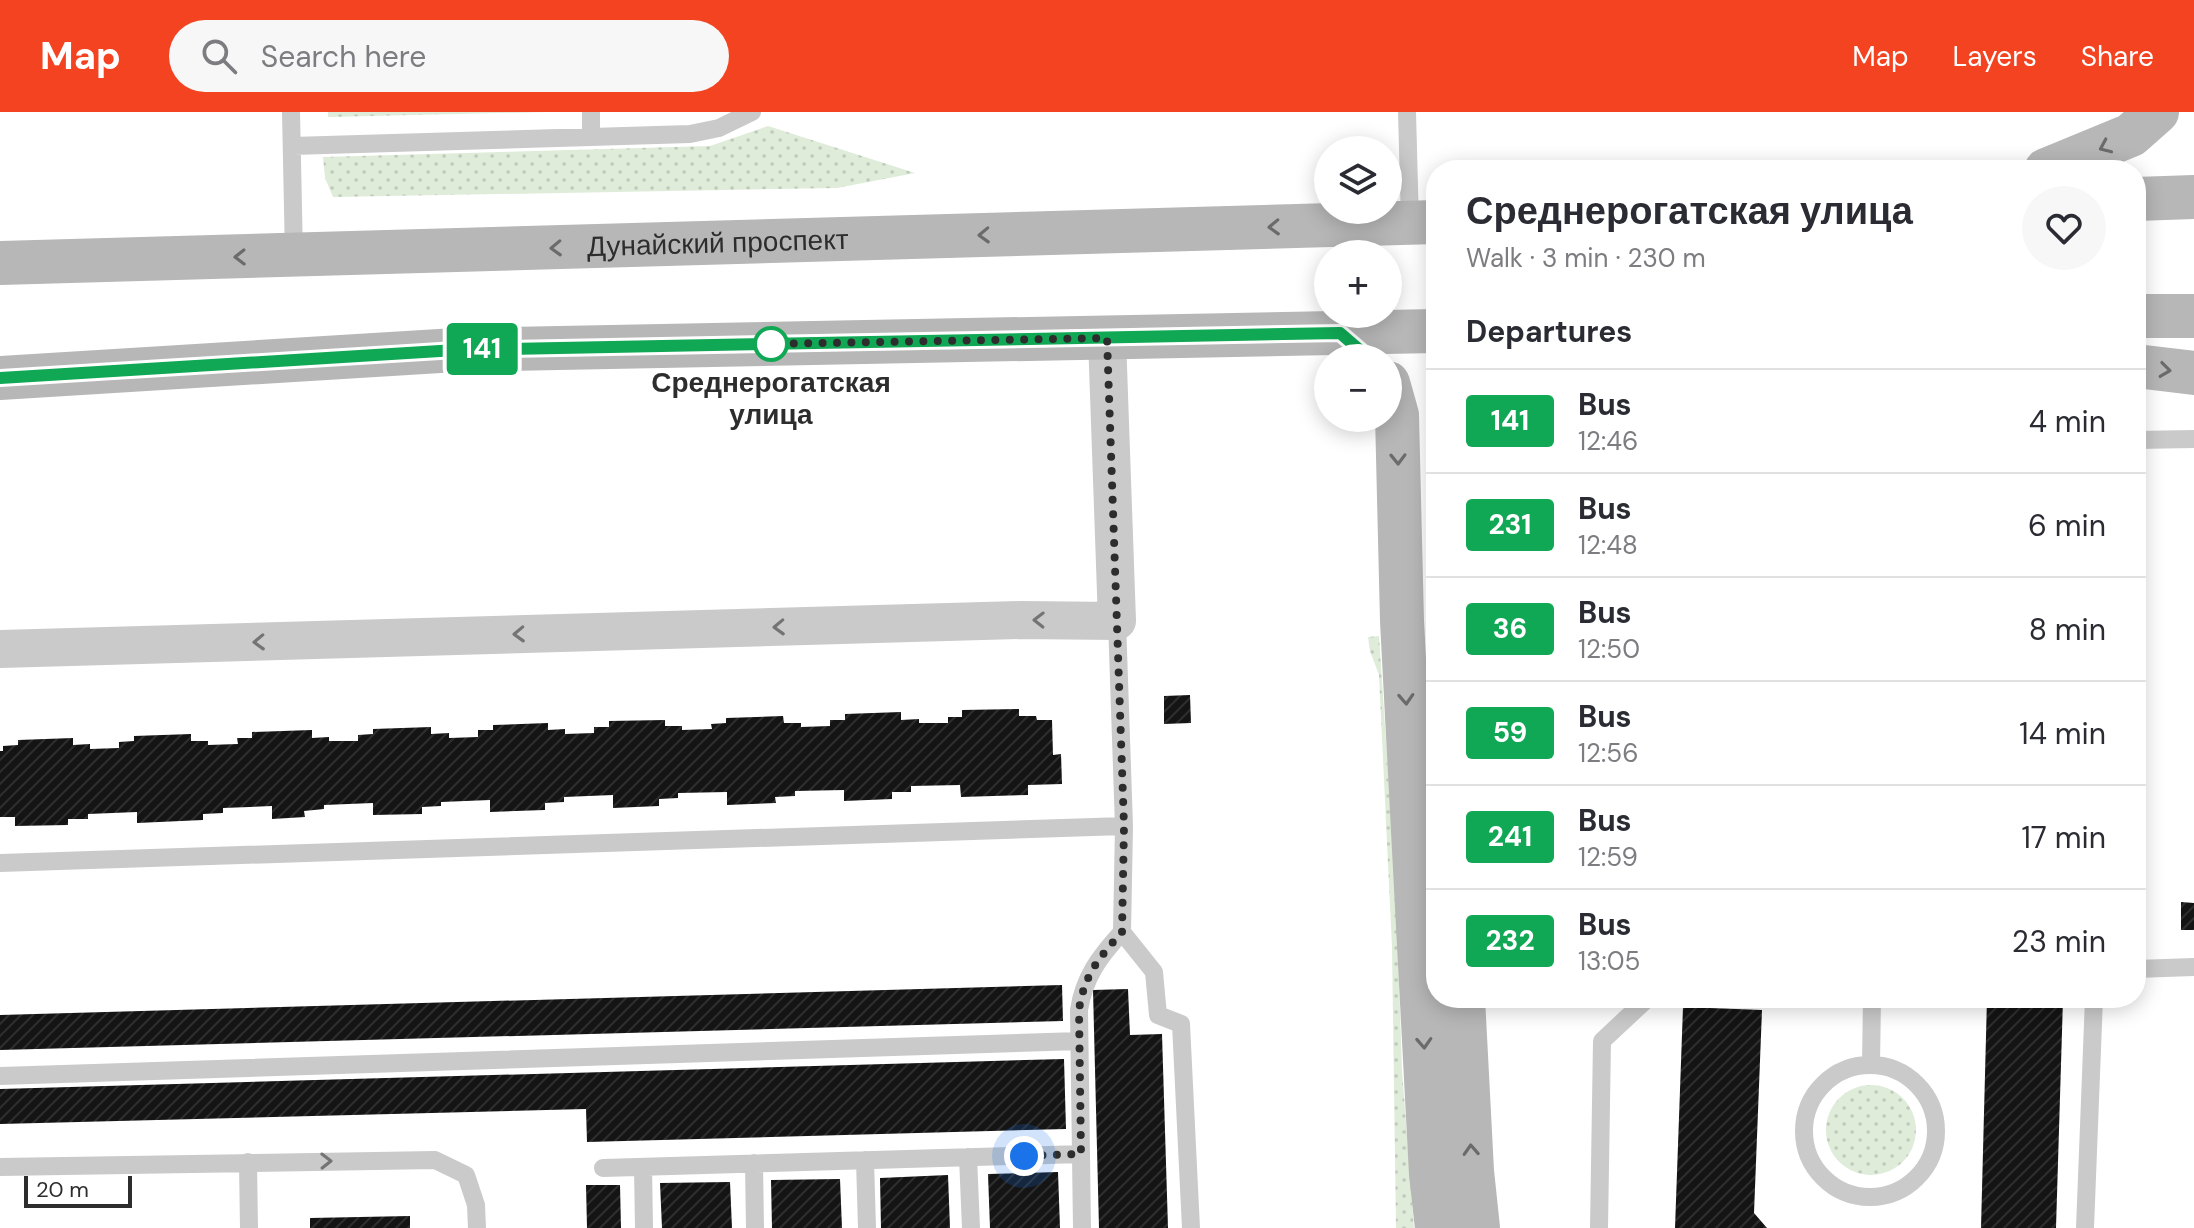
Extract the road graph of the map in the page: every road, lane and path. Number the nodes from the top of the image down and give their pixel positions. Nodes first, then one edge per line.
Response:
1 (291, 112) edge
2 (591, 112) edge
3 (752, 112) edge
4 (1407, 112) edge
5 (2157, 112) edge
6 (591, 137) junction
7 (292, 146) junction
8 (2070, 160) edge
9 (2194, 197) edge
10 (2146, 199) edge
11 (1423, 223) edge
12 (294, 256) junction
13 (0, 263) edge
14 (2146, 316) edge
15 (2194, 316) edge
16 (1426, 333) edge
17 (1107, 338) junction
18 (1365, 344) edge
19 (1314, 345) edge
20 (2146, 367) edge
21 (2194, 373) edge
22 (0, 378) edge
23 (1397, 432) edge
24 (2194, 439) edge
25 (2146, 440) edge
26 (1117, 621) junction
27 (0, 649) edge
28 (1124, 826) junction
29 (0, 863) edge
30 (1122, 932) junction
31 (2194, 967) edge
32 (2146, 969) edge
33 (1464, 1008) edge
34 (1637, 1008) edge
35 (1872, 1008) edge
36 (2094, 1008) edge
37 (1079, 1041) junction
38 (1871, 1065) junction
39 (0, 1076) edge
40 (1081, 1154) junction
41 (968, 1157) junction
42 (865, 1160) junction
43 (248, 1162) junction
44 (754, 1163) junction
45 (0, 1167) edge
46 (643, 1167) junction
47 (603, 1168) dead end
48 (249, 1228) edge
49 (477, 1228) edge
50 (644, 1228) edge
51 (755, 1228) edge
52 (867, 1228) edge
53 (971, 1228) edge
54 (1082, 1228) edge
55 (1191, 1228) edge
56 (1437, 1228) edge
57 (1478, 1228) edge
58 (1599, 1228) edge
59 (2085, 1228) edge

1 - 7 lane
2 - 6 lane
3 - 6 lane
4 - 11 lane
5 -> 8 main road
6 - 7 lane
7 - 12 lane
9 - 10 main road
11 -> 12 main road, Дунайский проспект
12 -> 13 main road, Дунайский проспект
14 - 15 main road
16 - 18 main road
17 - 19 main road
17 - 22 main road
17 - 26 street
20 -> 21 main road
23 -> 56 main road
24 - 25 lane
26 -> 27 street
26 - 28 lane
28 - 29 lane
28 - 30 lane
30 - 37 lane
30 - 55 lane
31 - 32 lane
57 -> 33 main road
34 - 58 lane
35 - 38 lane
36 - 59 lane
37 - 39 lane
37 - 40 lane
38 - 38 lane
40 - 41 lane
40 - 54 lane
41 - 42 lane
41 - 53 lane
42 - 44 lane
42 - 52 lane
43 - 45 lane
43 - 48 lane
43 -> 49 lane
44 - 46 lane
44 - 51 lane
46 - 47 lane
46 - 50 lane

